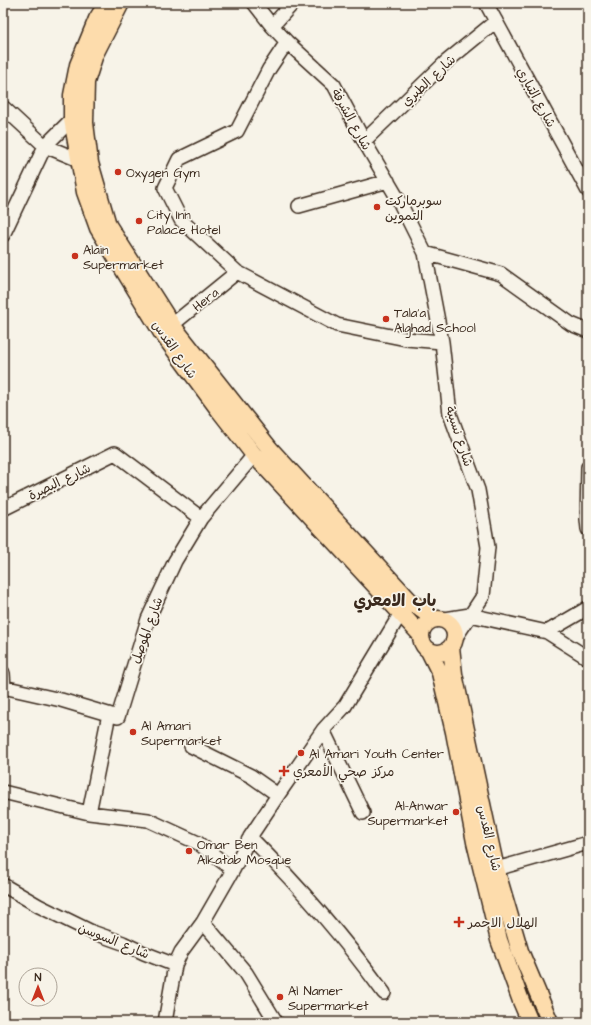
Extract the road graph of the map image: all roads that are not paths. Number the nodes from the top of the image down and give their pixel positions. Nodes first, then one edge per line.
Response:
1 (95, 3) edge
2 (107, 3) edge
3 (121, 3) edge
4 (254, 3) edge
5 (293, 3) edge
6 (486, 3) edge
7 (496, 21) junction
8 (272, 26) junction
9 (92, 32) junction
10 (287, 42) junction
11 (3, 107) edge
12 (72, 119) junction
13 (364, 141) junction
14 (46, 146) junction
15 (80, 160) junction
16 (388, 181) junction
17 (588, 191) edge
18 (299, 206) dead end
19 (3, 235) edge
20 (425, 253) junction
21 (237, 272) junction
22 (167, 329) junction
23 (588, 331) edge
24 (442, 342) junction
25 (254, 455) junction
26 (588, 467) edge
27 (3, 509) edge
28 (201, 518) junction
29 (588, 529) edge
30 (588, 608) edge
31 (401, 613) junction
32 (470, 615) junction
33 (440, 619) junction
34 (547, 632) junction
35 (421, 636) junction
36 (454, 642) junction
37 (429, 651) junction
38 (588, 658) edge
39 (3, 672) edge
40 (3, 687) edge
41 (109, 714) junction
42 (323, 730) junction
43 (191, 746) dead end
44 (3, 792) edge
45 (278, 795) junction
46 (89, 813) junction
47 (363, 813) dead end
48 (250, 837) junction
49 (588, 842) edge
50 (496, 869) junction
51 (233, 870) junction
52 (3, 885) edge
53 (203, 922) junction
54 (175, 965) junction
55 (384, 993) dead end
56 (166, 1022) edge
57 (276, 1022) edge
58 (530, 1022) edge
59 (550, 1022) edge

1 - 9 main road
2 - 9 main road, شارع القدس
3 - 22 main road, شارع القدس
4 - 8 street, شارع الشرفة
5 - 8 street
6 - 7 street, شارع التباري
7 - 13 street, شارع الطبري
7 - 17 street, شارع التباري
8 - 10 street, شارع الشرفة
9 - 12 main road, شارع القدس
10 - 13 street, شارع الشرفة
10 - 21 street
11 - 14 street
12 - 14 street
12 - 15 main road, شارع القدس
13 - 16 street, شارع الشرفة
14 - 15 street
14 - 19 street
15 - 22 main road, شارع القدس
16 - 18 street
16 - 20 street, شارع الشرفة
20 - 23 street
20 - 24 street, شارع نسيبة
21 - 22 street, Hera
21 - 24 street
22 - 25 main road, شارع القدس
22 - 33 main road, شارع القدس
24 - 32 street, شارع نسيبة
25 - 28 street
25 - 31 main road, شارع القدس
26 - 29 street
27 - 28 street, شارع البصرة
28 - 41 street, شارع الموصل
30 - 34 street
31 - 35 main road, شارع القدس
31 - 42 street
32 - 33 street
32 - 34 street
32 - 36 street, شارع نسيبة
33 - 35 main road
33 - 36 main road
34 - 38 street
35 - 37 main road
36 - 37 main road
36 - 50 main road, شارع القدس
37 - 58 main road, شارع القدس
39 - 40 street
40 - 41 street
41 - 46 street
42 - 45 street
42 - 47 street
43 - 45 street
44 - 46 street
45 - 48 street
46 - 51 street
48 - 51 street
48 - 55 street
49 - 50 street
50 - 59 main road, شارع القدس
51 - 53 street
52 - 54 street, شارع السوسن
53 - 54 street
53 - 57 street
54 - 56 street

